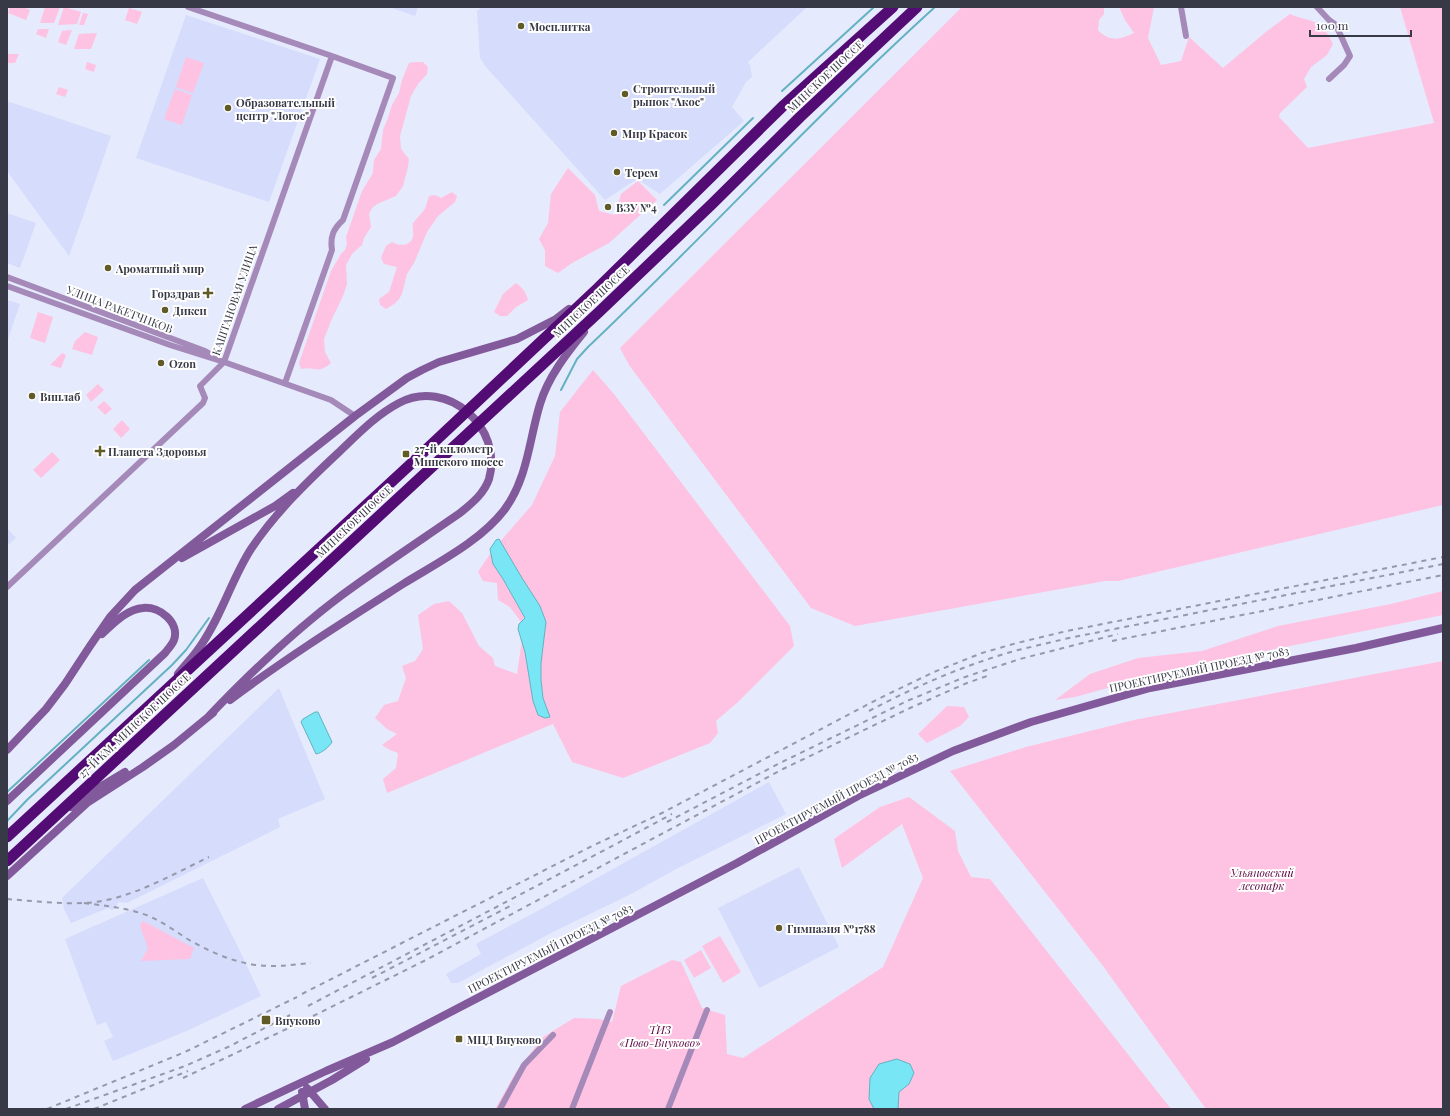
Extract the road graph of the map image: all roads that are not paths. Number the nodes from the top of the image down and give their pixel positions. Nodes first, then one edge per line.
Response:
1 (188, 7) edge
2 (893, 7) edge
3 (917, 7) edge
4 (1181, 7) edge
5 (1316, 7) edge
6 (1186, 36) dead end
7 (332, 56) junction
8 (1329, 79) dead end
9 (7, 277) edge
10 (7, 286) edge
11 (598, 288) junction
12 (599, 312) junction
13 (224, 362) junction
14 (285, 383) junction
15 (355, 416) junction
16 (305, 485) junction
17 (154, 575) junction
18 (7, 587) edge
19 (267, 597) joint
20 (279, 608) joint
21 (1443, 628) edge
22 (90, 646) junction
23 (153, 703) junction
24 (209, 716) junction
25 (7, 750) edge
26 (164, 752) junction
27 (7, 801) edge
28 (40, 830) junction
29 (7, 837) edge
30 (7, 861) edge
31 (7, 876) edge
32 (707, 1010) dead end
33 (610, 1012) dead end
34 (553, 1035) dead end
35 (389, 1044) junction
36 (301, 1083) junction
37 (310, 1091) junction
38 (302, 1096) junction
39 (290, 1103) junction
40 (245, 1109) edge
41 (278, 1109) edge
42 (304, 1109) edge
43 (325, 1109) edge
44 (500, 1109) edge
45 (572, 1109) edge
46 (668, 1109) edge

1 - 7 street
2 - 11 highway, МИНСКОЕ ШОССЕ
3 - 12 highway, МИНСКОЕ ШОССЕ
4 - 6 street
5 - 8 street
7 - 13 street, КАШТАНОВАЯ УЛИЦА
7 - 14 street
9 - 13 street, УЛИЦА РАКЕТЧИКОВ
10 - 13 street, УЛИЦА РАКЕТЧИКОВ
11 - 15 main road
11 - 19 highway, МИНСКОЕ ШОССЕ
12 - 20 highway, МИНСКОЕ ШОССЕ
12 - 24 main road
13 - 14 street, УЛИЦА РАКЕТЧИКОВ
13 - 18 street, КАШТАНОВАЯ УЛИЦА
14 - 15 street, УЛИЦА РАКЕТЧИКОВ
15 - 17 main road
16 - 17 main road
16 - 23 main road
16 - 24 main road
17 - 22 main road
19 - 23 highway, 27-Й КМ, МИНСКОЕ ШОССЕ
20 - 28 highway, 27-Й КМ, МИНСКОЕ ШОССЕ
21 - 35 main road, ПРОЕКТИРУЕМЫЙ ПРОЕЗД № 7083
22 - 25 main road
22 - 27 main road
23 - 29 highway, 27-Й КМ, МИНСКОЕ ШОССЕ
24 - 26 main road
26 - 28 main road
26 - 31 main road
28 - 30 highway, 27-Й КМ, МИНСКОЕ ШОССЕ
32 - 46 street
33 - 45 street
34 - 44 street
35 - 36 main road, ПРОЕКТИРУЕМЫЙ ПРОЕЗД № 7083
35 - 37 main road, ПРОЕКТИРУЕМЫЙ ПРОЕЗД № 7083
36 - 37 main road
36 - 38 main road
36 - 40 main road, ПРОЕКТИРУЕМЫЙ ПРОЕЗД № 7083
37 - 38 main road, ПРОЕКТИРУЕМЫЙ ПРОЕЗД № 7083
37 - 43 main road
38 - 39 main road, ПРОЕКТИРУЕМЫЙ ПРОЕЗД № 7083
38 - 42 main road
39 - 41 main road, ПРОЕКТИРУЕМЫЙ ПРОЕЗД № 7083
39 - 42 main road

